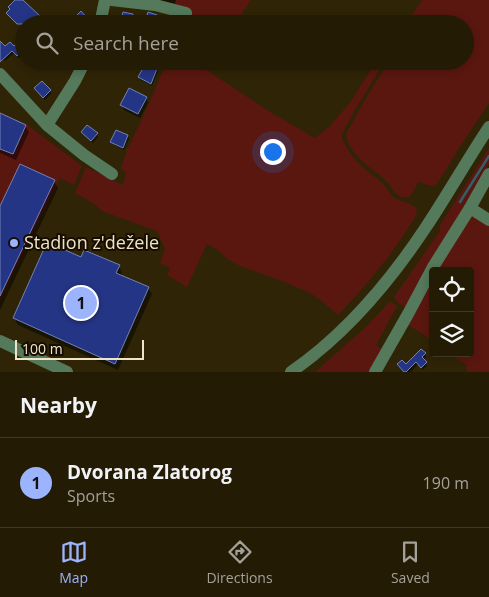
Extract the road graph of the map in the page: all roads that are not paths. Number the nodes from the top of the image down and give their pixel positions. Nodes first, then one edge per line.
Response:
1 (105, 0) edge
2 (112, 0) edge
3 (186, 13) dead end
4 (102, 15) edge
5 (80, 70) edge
6 (0, 74) edge
7 (48, 124) junction
8 (489, 127) edge
9 (112, 174) dead end
10 (489, 174) edge
11 (470, 208) junction
12 (489, 220) edge
13 (0, 341) edge
14 (381, 369) edge
15 (67, 372) edge
16 (291, 372) edge

1 - 4 street
2 - 3 street
5 - 7 street
6 - 7 street
7 - 9 street
8 - 16 street
10 - 11 street
11 - 12 street
11 - 14 street
13 - 15 street

